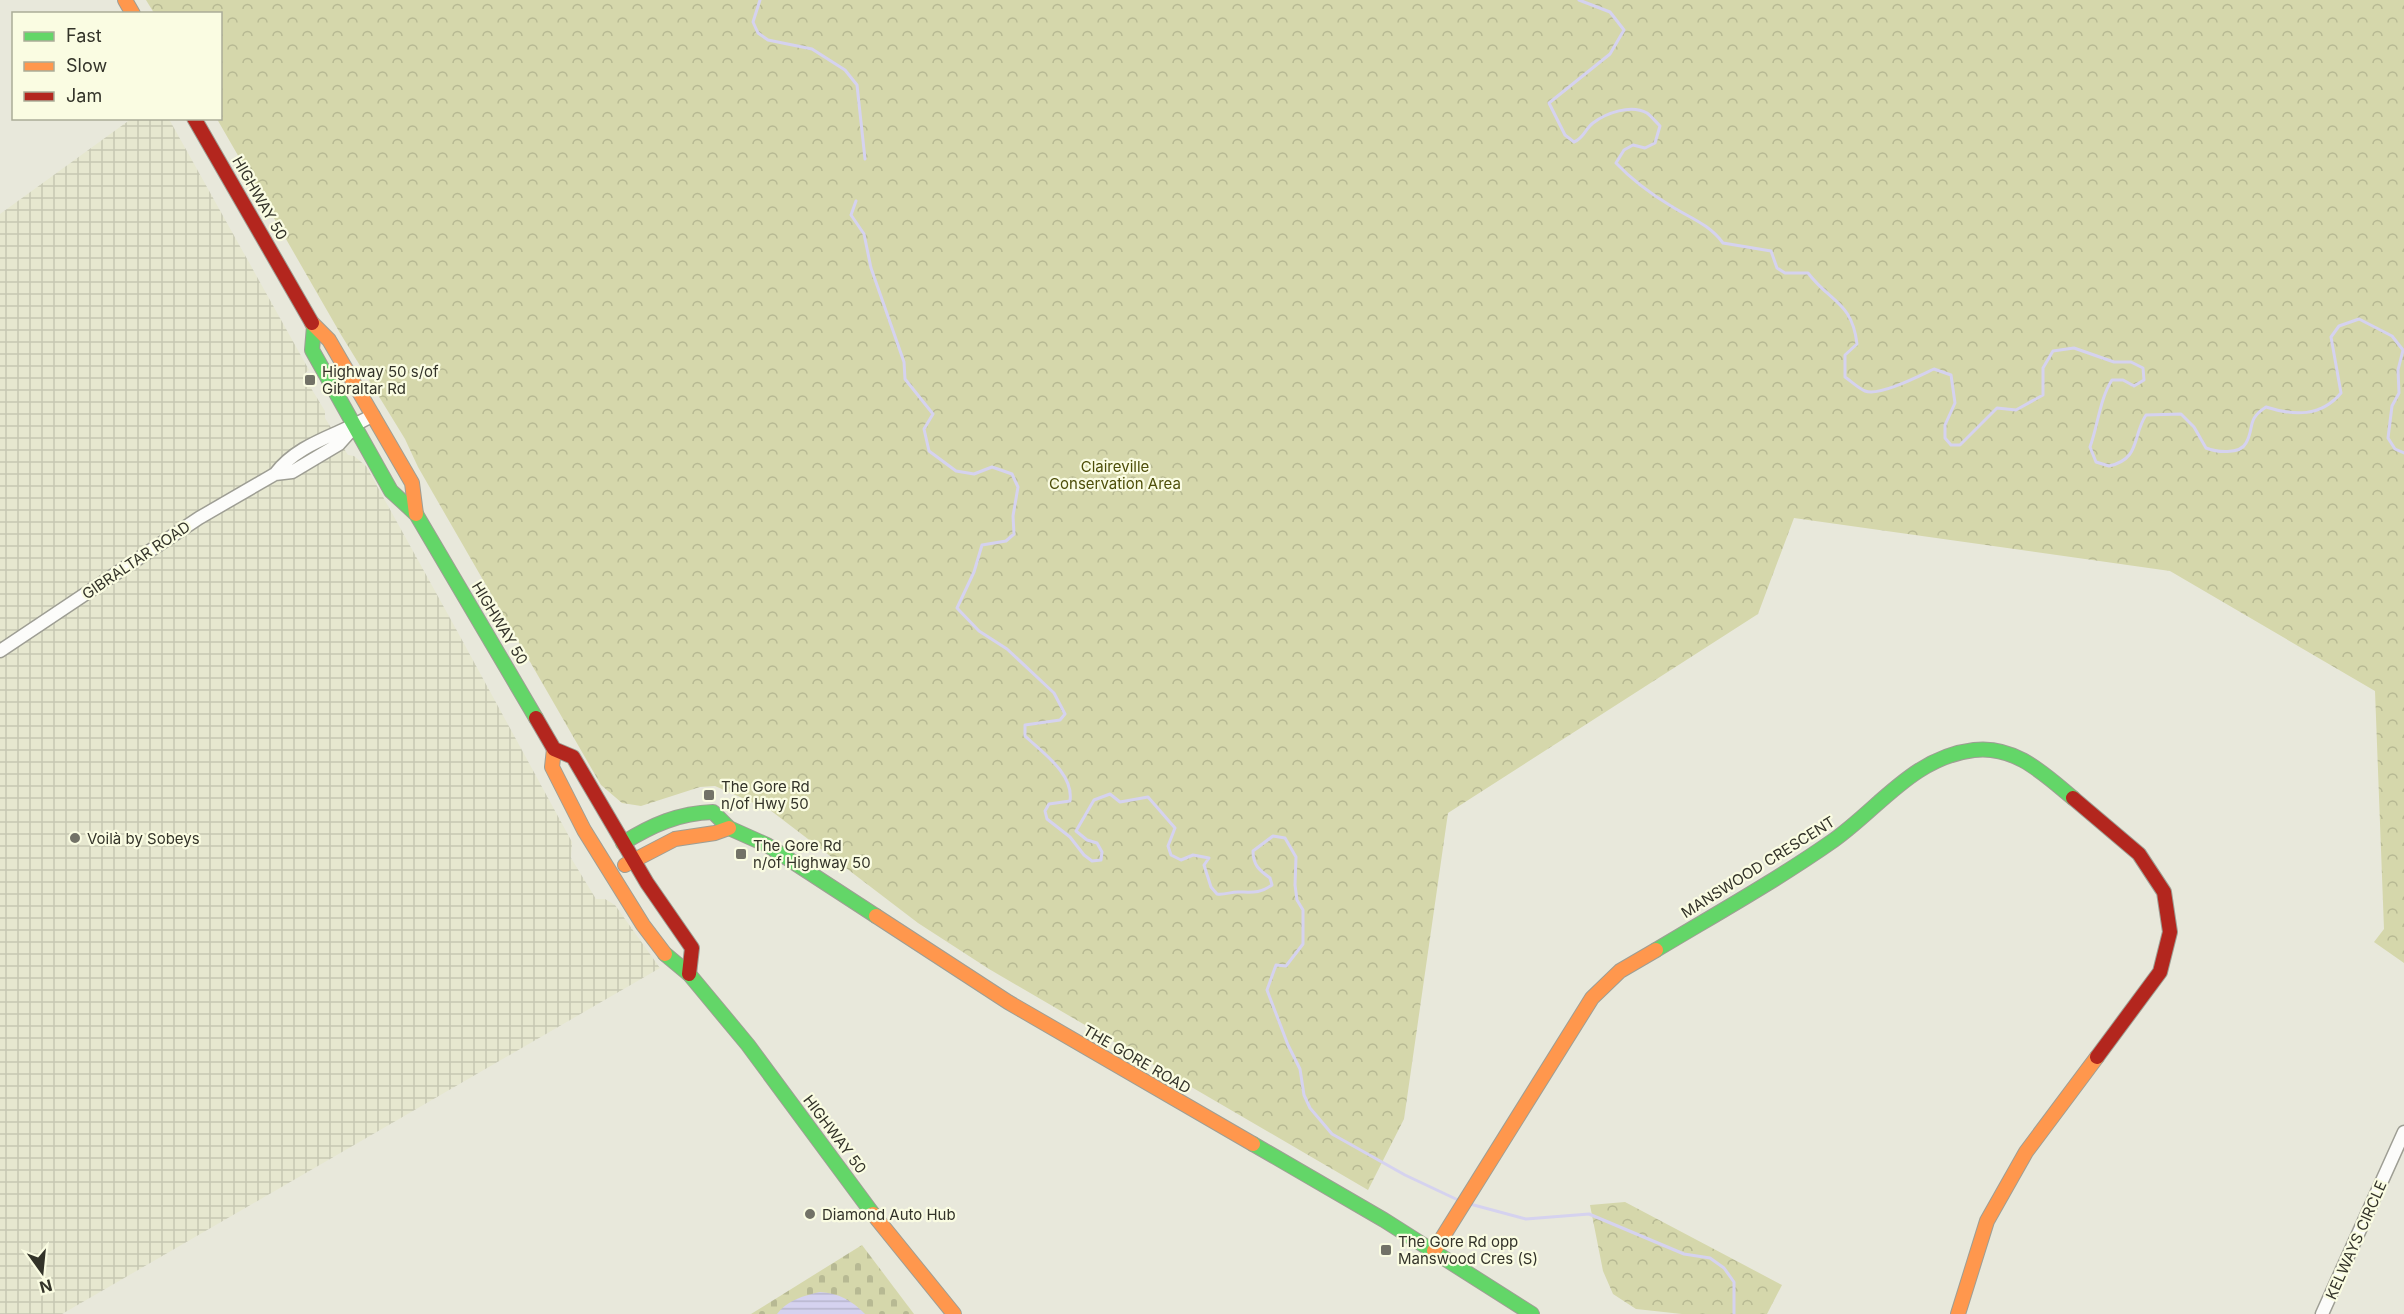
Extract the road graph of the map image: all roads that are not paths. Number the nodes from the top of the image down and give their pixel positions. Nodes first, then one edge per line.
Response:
1 (195, 120) edge
2 (314, 326) junction
3 (373, 415) junction
4 (355, 426) junction
5 (416, 514) junction
6 (0, 651) edge
7 (555, 749) junction
8 (729, 828) junction
9 (623, 843) junction
10 (633, 861) junction
11 (610, 873) junction
12 (689, 974) junction
13 (2404, 1132) edge
14 (1434, 1251) junction
15 (954, 1314) edge
16 (1532, 1314) edge
17 (1958, 1314) edge
18 (2322, 1314) edge

1 - 2 main road, HIGHWAY 50
2 - 3 main road, HIGHWAY 50
2 - 4 main road, HIGHWAY 50
3 - 4 street, GIBRALTAR ROAD
3 - 5 main road, HIGHWAY 50
4 - 5 main road, HIGHWAY 50
4 - 6 street, GIBRALTAR ROAD
5 - 7 main road, HIGHWAY 50
7 - 9 main road, HIGHWAY 50
7 - 11 main road, HIGHWAY 50
8 - 9 main road, THE GORE ROAD
8 - 10 main road
8 - 14 main road, THE GORE ROAD
9 - 10 main road, HIGHWAY 50
10 - 11 main road
10 - 12 main road, HIGHWAY 50
11 - 12 main road, HIGHWAY 50
12 - 15 main road, HIGHWAY 50
13 - 18 street, KELWAYS CIRCLE
14 - 16 main road, THE GORE ROAD
14 - 17 main road, MANSWOOD CRESCENT

